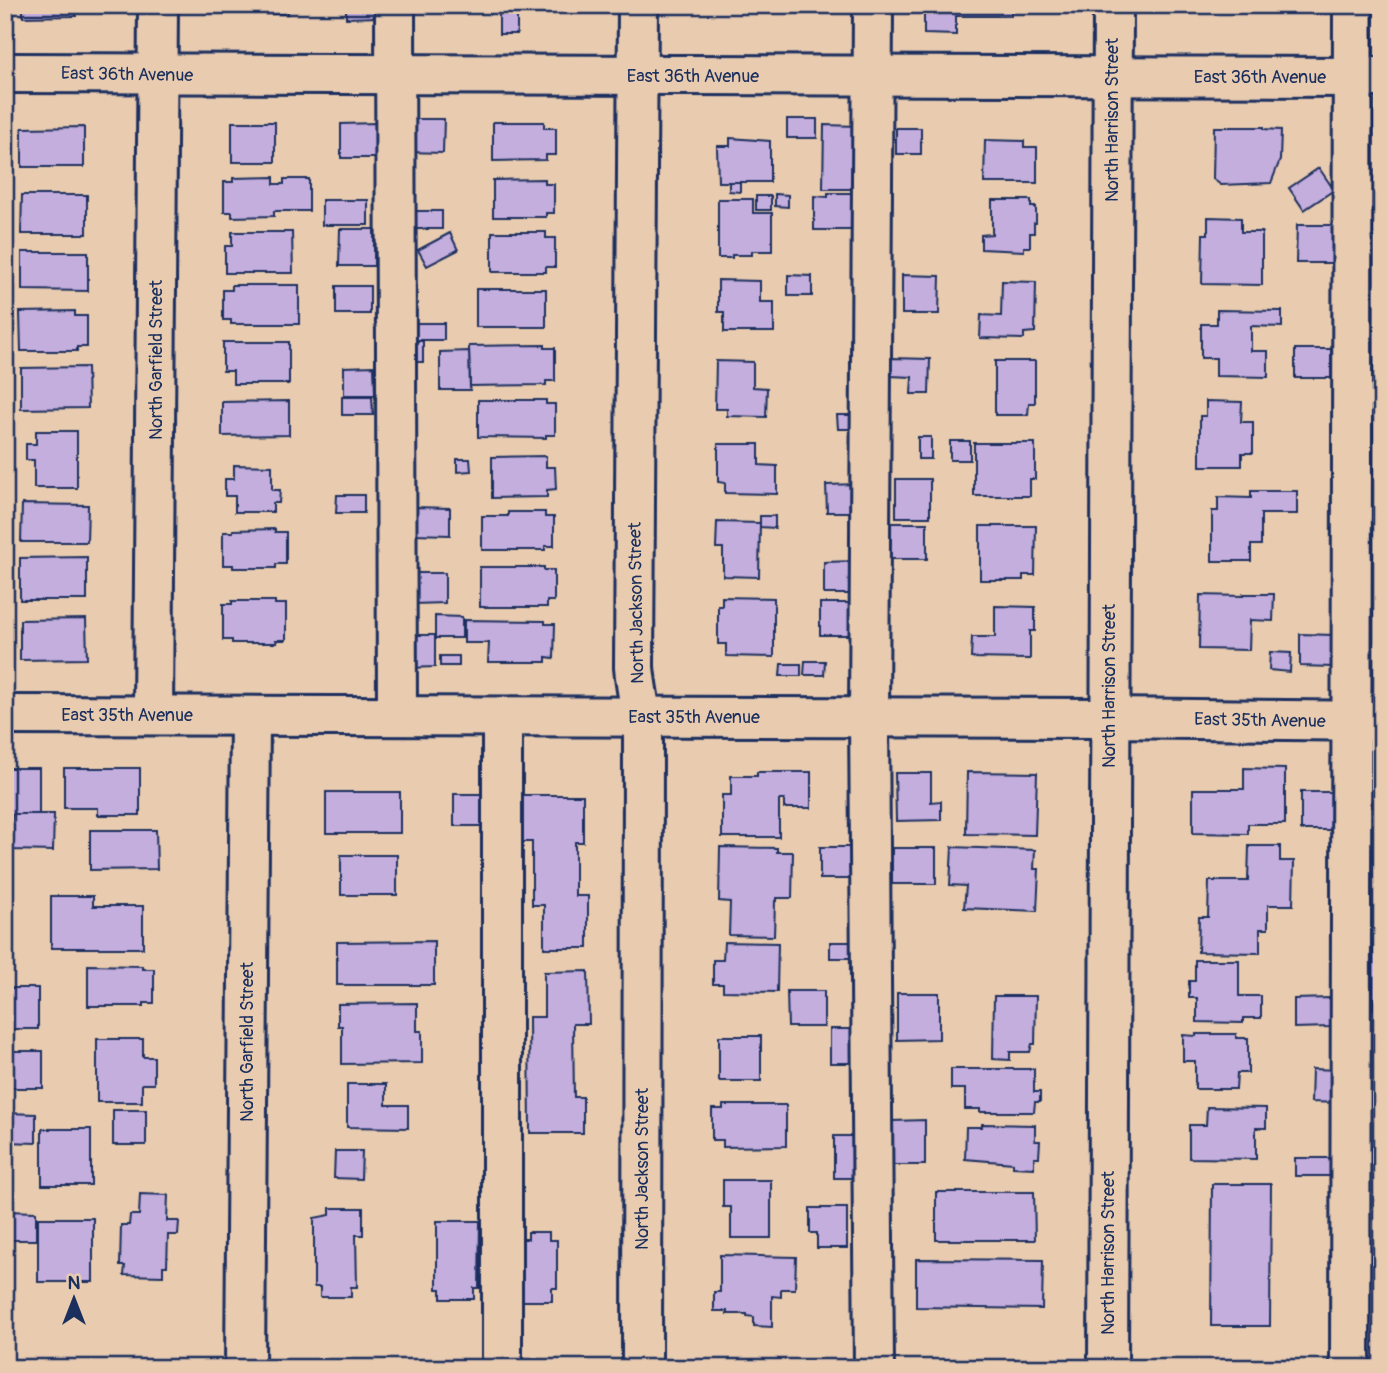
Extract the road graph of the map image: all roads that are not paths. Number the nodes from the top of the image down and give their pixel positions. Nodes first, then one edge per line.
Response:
1 (158, 5) edge
2 (395, 5) edge
3 (638, 5) edge
4 (873, 5) edge
5 (1113, 5) edge
6 (1353, 5) edge
7 (5, 73) edge
8 (158, 75) junction
9 (395, 75) junction
10 (638, 76) junction
11 (872, 77) junction
12 (1112, 77) junction
13 (1368, 77) edge
14 (1367, 434) edge
15 (1366, 620) edge
16 (5, 715) edge
17 (153, 715) junction
18 (250, 716) junction
19 (397, 716) junction
20 (502, 717) junction
21 (643, 717) junction
22 (869, 718) junction
23 (1109, 718) junction
24 (1366, 721) edge
25 (245, 1368) edge
26 (502, 1368) edge
27 (642, 1368) edge
28 (874, 1368) edge
29 (1108, 1368) edge
30 (1350, 1368) edge

1 - 8 street, North Garfield Street
2 - 9 street
3 - 10 street, North Jackson Street
4 - 11 street
5 - 12 street, North Harrison Street
6 - 13 street
7 - 8 street, East 36th Avenue
8 - 9 street, East 36th Avenue
8 - 17 street, North Garfield Street
9 - 10 street, East 36th Avenue
9 - 19 street
10 - 11 street, East 36th Avenue
10 - 21 street, North Jackson Street
11 - 12 street, East 36th Avenue
11 - 22 street
12 - 13 street, East 36th Avenue
12 - 23 street, North Harrison Street
13 - 14 street
14 - 15 street
15 - 24 street
16 - 17 street, East 35th Avenue
17 - 18 street, East 35th Avenue
18 - 19 street, East 35th Avenue
18 - 25 street, North Garfield Street
19 - 20 street, East 35th Avenue
20 - 21 street, East 35th Avenue
20 - 26 street
21 - 22 street, East 35th Avenue
21 - 27 street, North Jackson Street
22 - 23 street, East 35th Avenue
22 - 28 street
23 - 24 street, East 35th Avenue
23 - 29 street, North Harrison Street
24 - 30 street

